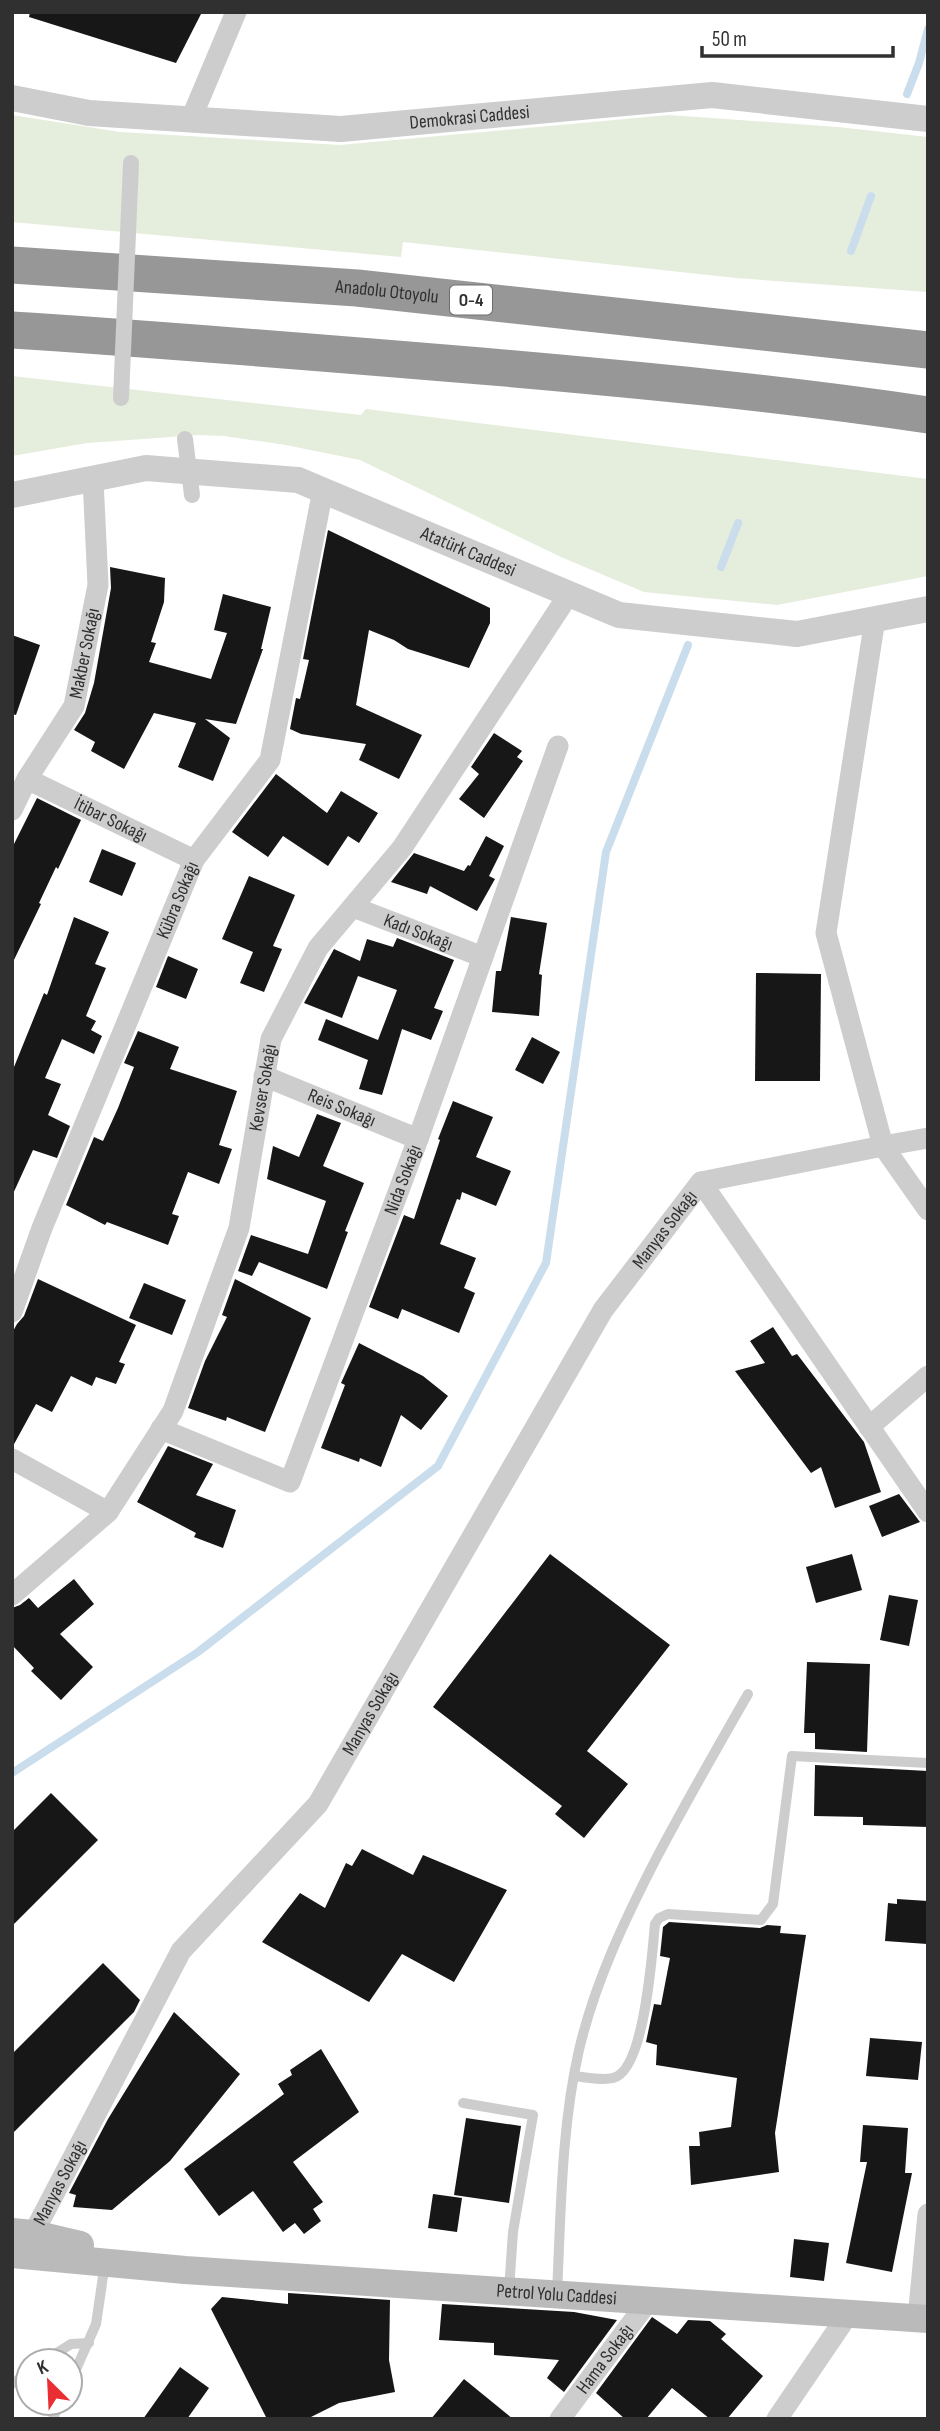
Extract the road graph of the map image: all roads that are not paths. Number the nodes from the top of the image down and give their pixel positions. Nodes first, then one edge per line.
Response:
1 (236, 12) edge
2 (12, 99) edge
3 (191, 119) junction
4 (928, 119) edge
5 (131, 163) dead end
6 (12, 265) edge
7 (12, 330) edge
8 (928, 350) edge
9 (121, 398) dead end
10 (862, 405) junction
11 (928, 415) edge
12 (928, 424) edge
13 (185, 439) dead end
14 (93, 479) junction
15 (323, 490) junction
16 (12, 495) edge
17 (192, 495) dead end
18 (569, 594) junction
19 (928, 609) edge
20 (874, 619) junction
21 (558, 746) dead end
22 (27, 779) junction
23 (12, 810) edge
24 (194, 860) junction
25 (353, 907) junction
26 (483, 957) junction
27 (264, 1076) junction
28 (928, 1138) edge
29 (418, 1139) junction
30 (883, 1146) junction
31 (701, 1182) junction
32 (928, 1210) edge
33 (12, 1312) edge
34 (928, 1376) edge
35 (869, 1427) junction
36 (161, 1429) junction
37 (12, 1459) edge
38 (928, 1511) edge
39 (108, 1512) junction
40 (12, 1595) edge
41 (748, 1694) dead end
42 (928, 1763) edge
43 (574, 2076) junction
44 (463, 2103) dead end
45 (928, 2214) edge
46 (23, 2233) edge
47 (12, 2254) edge
48 (105, 2262) junction
49 (186, 2270) junction
50 (509, 2290) junction
51 (557, 2293) junction
52 (649, 2300) junction
53 (849, 2313) junction
54 (923, 2318) edge
55 (89, 2343) junction
56 (66, 2347) edge
57 (84, 2354) edge
58 (560, 2419) edge
59 (776, 2419) edge

1 - 3 street
2 - 3 street, Demokrasi Caddesi
3 - 4 street, Demokrasi Caddesi
5 - 9 street, bridge
6 - 8 highway, Anadolu Otoyolu / O-4
7 - 10 highway
10 - 11 highway
10 - 12 highway
13 - 17 street, bridge
14 - 15 street, Atatürk Caddesi
14 - 16 street, Atatürk Caddesi
14 - 22 street, Makber Sokağı
15 - 18 street, Atatürk Caddesi
15 - 24 street, Kübra Sokağı
18 - 20 street, Atatürk Caddesi
18 - 25 street, Kevser Sokağı
19 - 20 street, Atatürk Caddesi
20 - 30 street
21 - 26 street, Nida Sokağı
22 - 23 street, Makber Sokağı
22 - 24 street, İtibar Sokağı
24 - 33 street, Kübra Sokağı
25 - 26 street, Kadı Sokağı
25 - 27 street, Kevser Sokağı
26 - 29 street, Nida Sokağı
27 - 29 street, Reis Sokağı
27 - 36 street, Kevser Sokağı
28 - 30 street
29 - 36 street, Nida Sokağı
30 - 31 street
30 - 32 street
31 - 35 street
31 - 46 street, Manyas Sokağı
34 - 35 street
35 - 38 street
36 - 39 street, Kevser Sokağı
37 - 39 street
39 - 40 street, Kevser Sokağı
41 - 43 lane
42 - 43 lane
43 - 51 lane
44 - 50 lane
45 - 54 street
46 - 49 main road, Petrol Yolu Caddesi
47 - 48 main road, Petrol Yolu Caddesi
48 - 49 main road, Petrol Yolu Caddesi
48 - 55 lane
49 - 50 main road, Petrol Yolu Caddesi
50 - 51 main road, Petrol Yolu Caddesi
51 - 52 main road, Petrol Yolu Caddesi
52 - 53 main road, Petrol Yolu Caddesi
52 - 58 street, Hama Sokağı
53 - 54 main road, Petrol Yolu Caddesi
53 - 59 street
55 - 56 lane
55 - 57 lane

